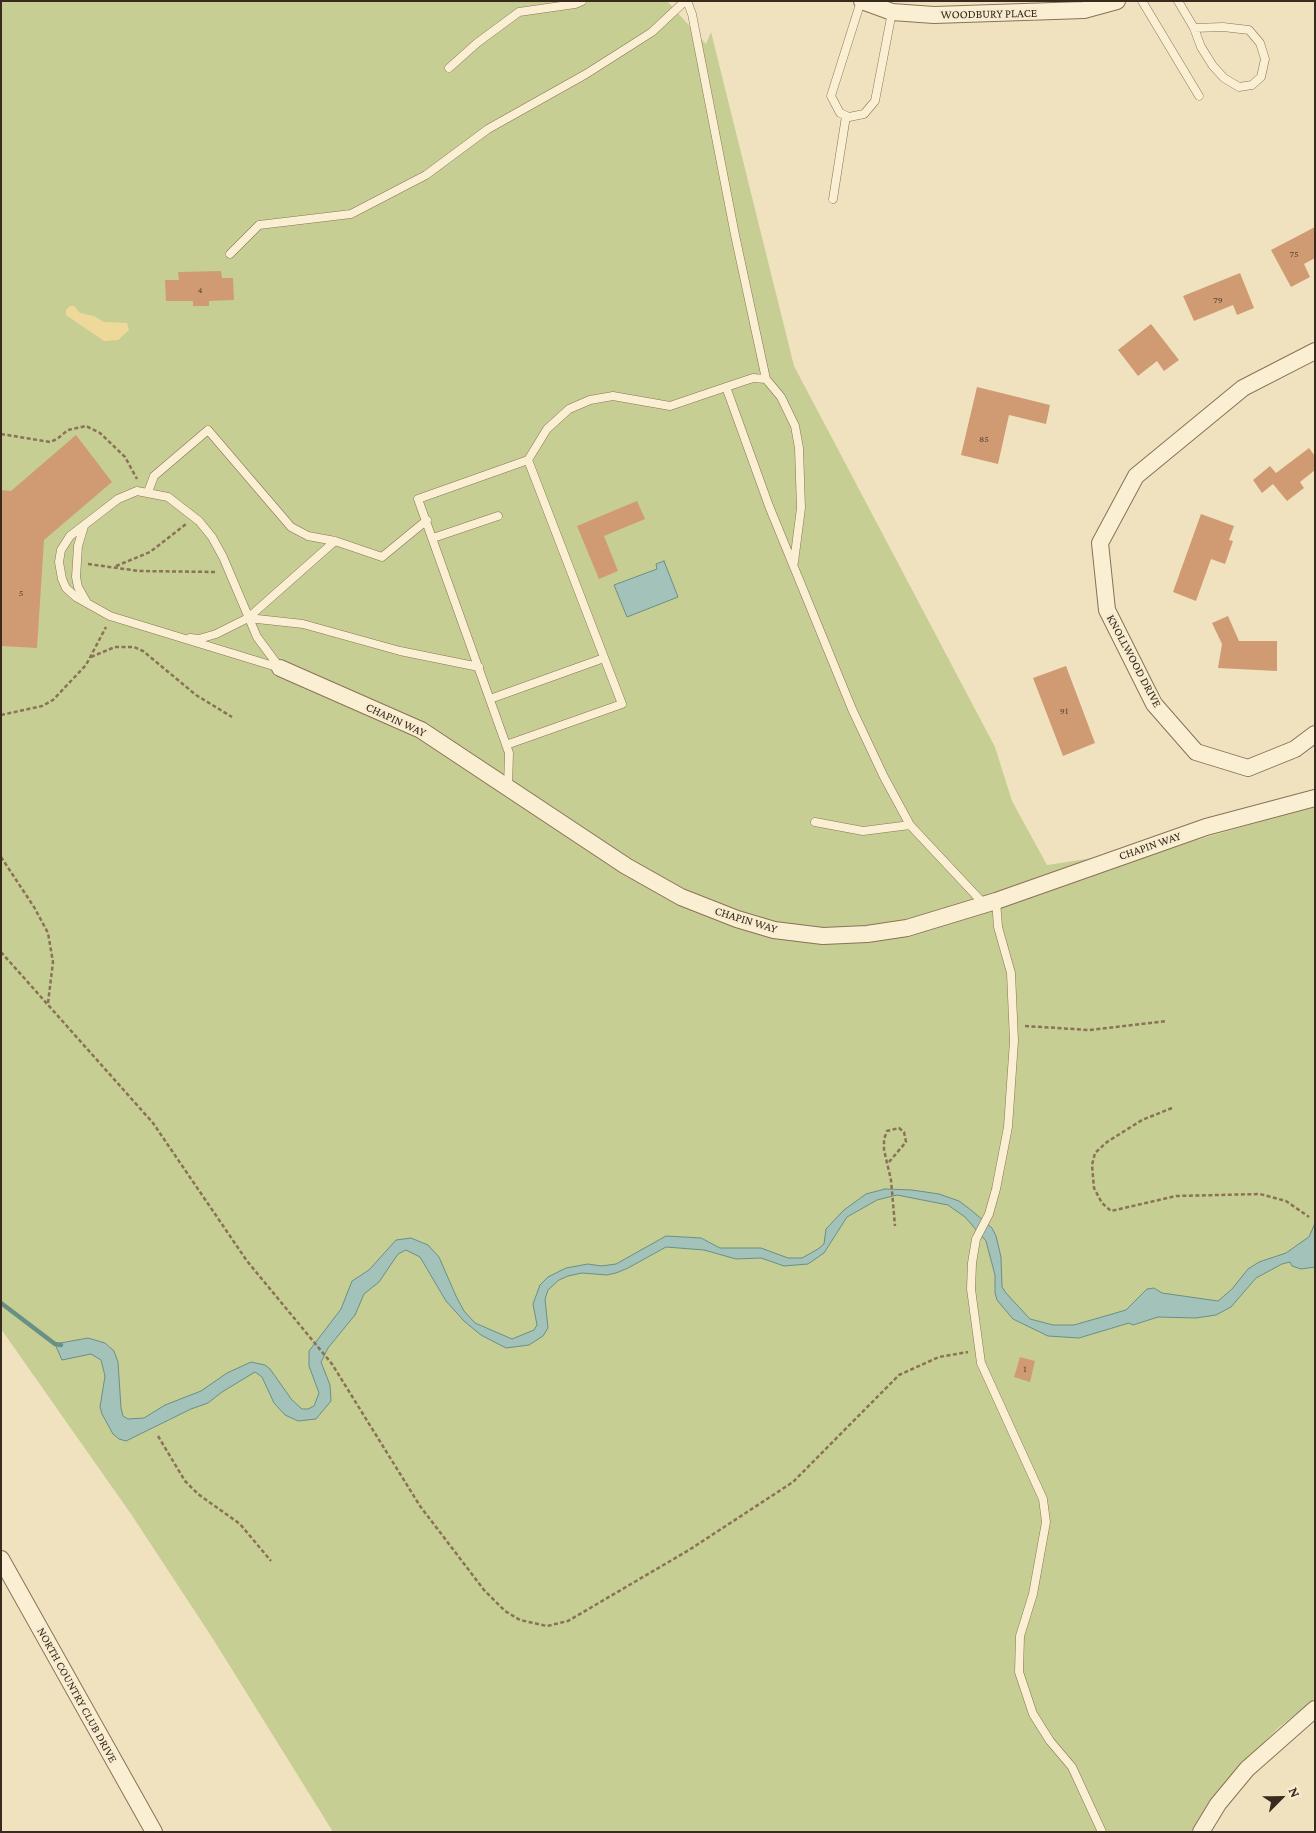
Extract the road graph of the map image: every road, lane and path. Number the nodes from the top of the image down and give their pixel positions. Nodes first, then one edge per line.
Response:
1 (582, 1) edge
2 (686, 1) edge
3 (862, 1) edge
4 (1117, 1) edge
5 (1142, 1) edge
6 (1178, 1) edge
7 (1023, 7) edge
8 (892, 12) junction
9 (1194, 28) junction
10 (449, 68) dead end
11 (1198, 96) dead end
12 (846, 116) junction
13 (833, 200) dead end
14 (230, 254) dead end
15 (1315, 351) edge
16 (766, 379) junction
17 (726, 387) junction
18 (1, 434) edge
19 (528, 460) junction
20 (136, 491) junction
21 (148, 492) junction
22 (194, 516) junction
23 (498, 516) dead end
24 (426, 520) junction
25 (84, 524) junction
26 (433, 538) junction
27 (335, 541) junction
28 (794, 562) junction
29 (76, 563) junction
30 (115, 566) junction
31 (228, 569) junction
32 (87, 603) junction
33 (110, 616) junction
34 (248, 618) junction
35 (176, 637) junction
36 (91, 657) junction
37 (604, 658) junction
38 (479, 667) junction
39 (280, 668) junction
40 (490, 699) junction
41 (1, 715) edge
42 (232, 717) dead end
43 (1315, 734) edge
44 (506, 745) junction
45 (508, 789) junction
46 (1315, 798) edge
47 (815, 822) dead end
48 (910, 825) junction
49 (1, 857) edge
50 (990, 903) junction
51 (1, 952) edge
52 (48, 1003) junction
53 (1167, 1021) dead end
54 (1014, 1026) junction
55 (1172, 1108) dead end
56 (889, 1162) junction
57 (1309, 1217) dead end
58 (895, 1226) dead end
59 (979, 1350) junction
60 (158, 1436) dead end
61 (1, 1559) edge
62 (271, 1561) dead end
63 (1315, 1709) edge
64 (154, 1832) edge
65 (1102, 1832) edge
66 (1201, 1832) edge

1 - 10 lane
2 - 14 lane
2 - 16 lane
3 - 8 street, WOODBURY PLACE
3 - 12 lane
4 - 7 street, WOODBURY PLACE
5 - 11 lane
6 - 9 lane
7 - 8 street, WOODBURY PLACE
8 - 12 lane
9 - 9 lane
12 - 13 lane
15 - 43 street, KNOLLWOOD DRIVE
16 - 17 lane
16 - 28 lane
17 - 19 lane
17 - 28 lane
18 - 20 path
19 - 24 lane
19 - 37 lane
20 - 21 lane
20 - 25 lane
21 - 22 lane
21 - 27 lane
22 - 30 path
22 - 31 lane
23 - 26 lane
24 - 26 lane
24 - 27 lane
25 - 29 lane
25 - 32 lane
26 - 38 lane
27 - 34 lane
28 - 48 lane
29 - 30 path
29 - 32 lane
30 - 31 path
31 - 34 lane
32 - 33 lane
33 - 35 lane
33 - 36 path
34 - 35 lane
34 - 38 lane
34 - 39 lane
35 - 39 lane
36 - 41 path
36 - 42 path
37 - 40 lane
37 - 44 lane
38 - 40 lane
39 - 45 street, CHAPIN WAY
40 - 44 lane
44 - 45 lane
45 - 50 street, CHAPIN WAY
46 - 50 street, CHAPIN WAY
47 - 48 lane
48 - 50 lane
49 - 52 path
50 - 54 lane
51 - 52 path
52 - 59 path
53 - 54 path
54 - 59 lane
55 - 57 path
56 - 56 path
56 - 58 path
59 - 65 lane
60 - 62 path
61 - 64 street, NORTH COUNTRY CLUB DRIVE
63 - 66 street

